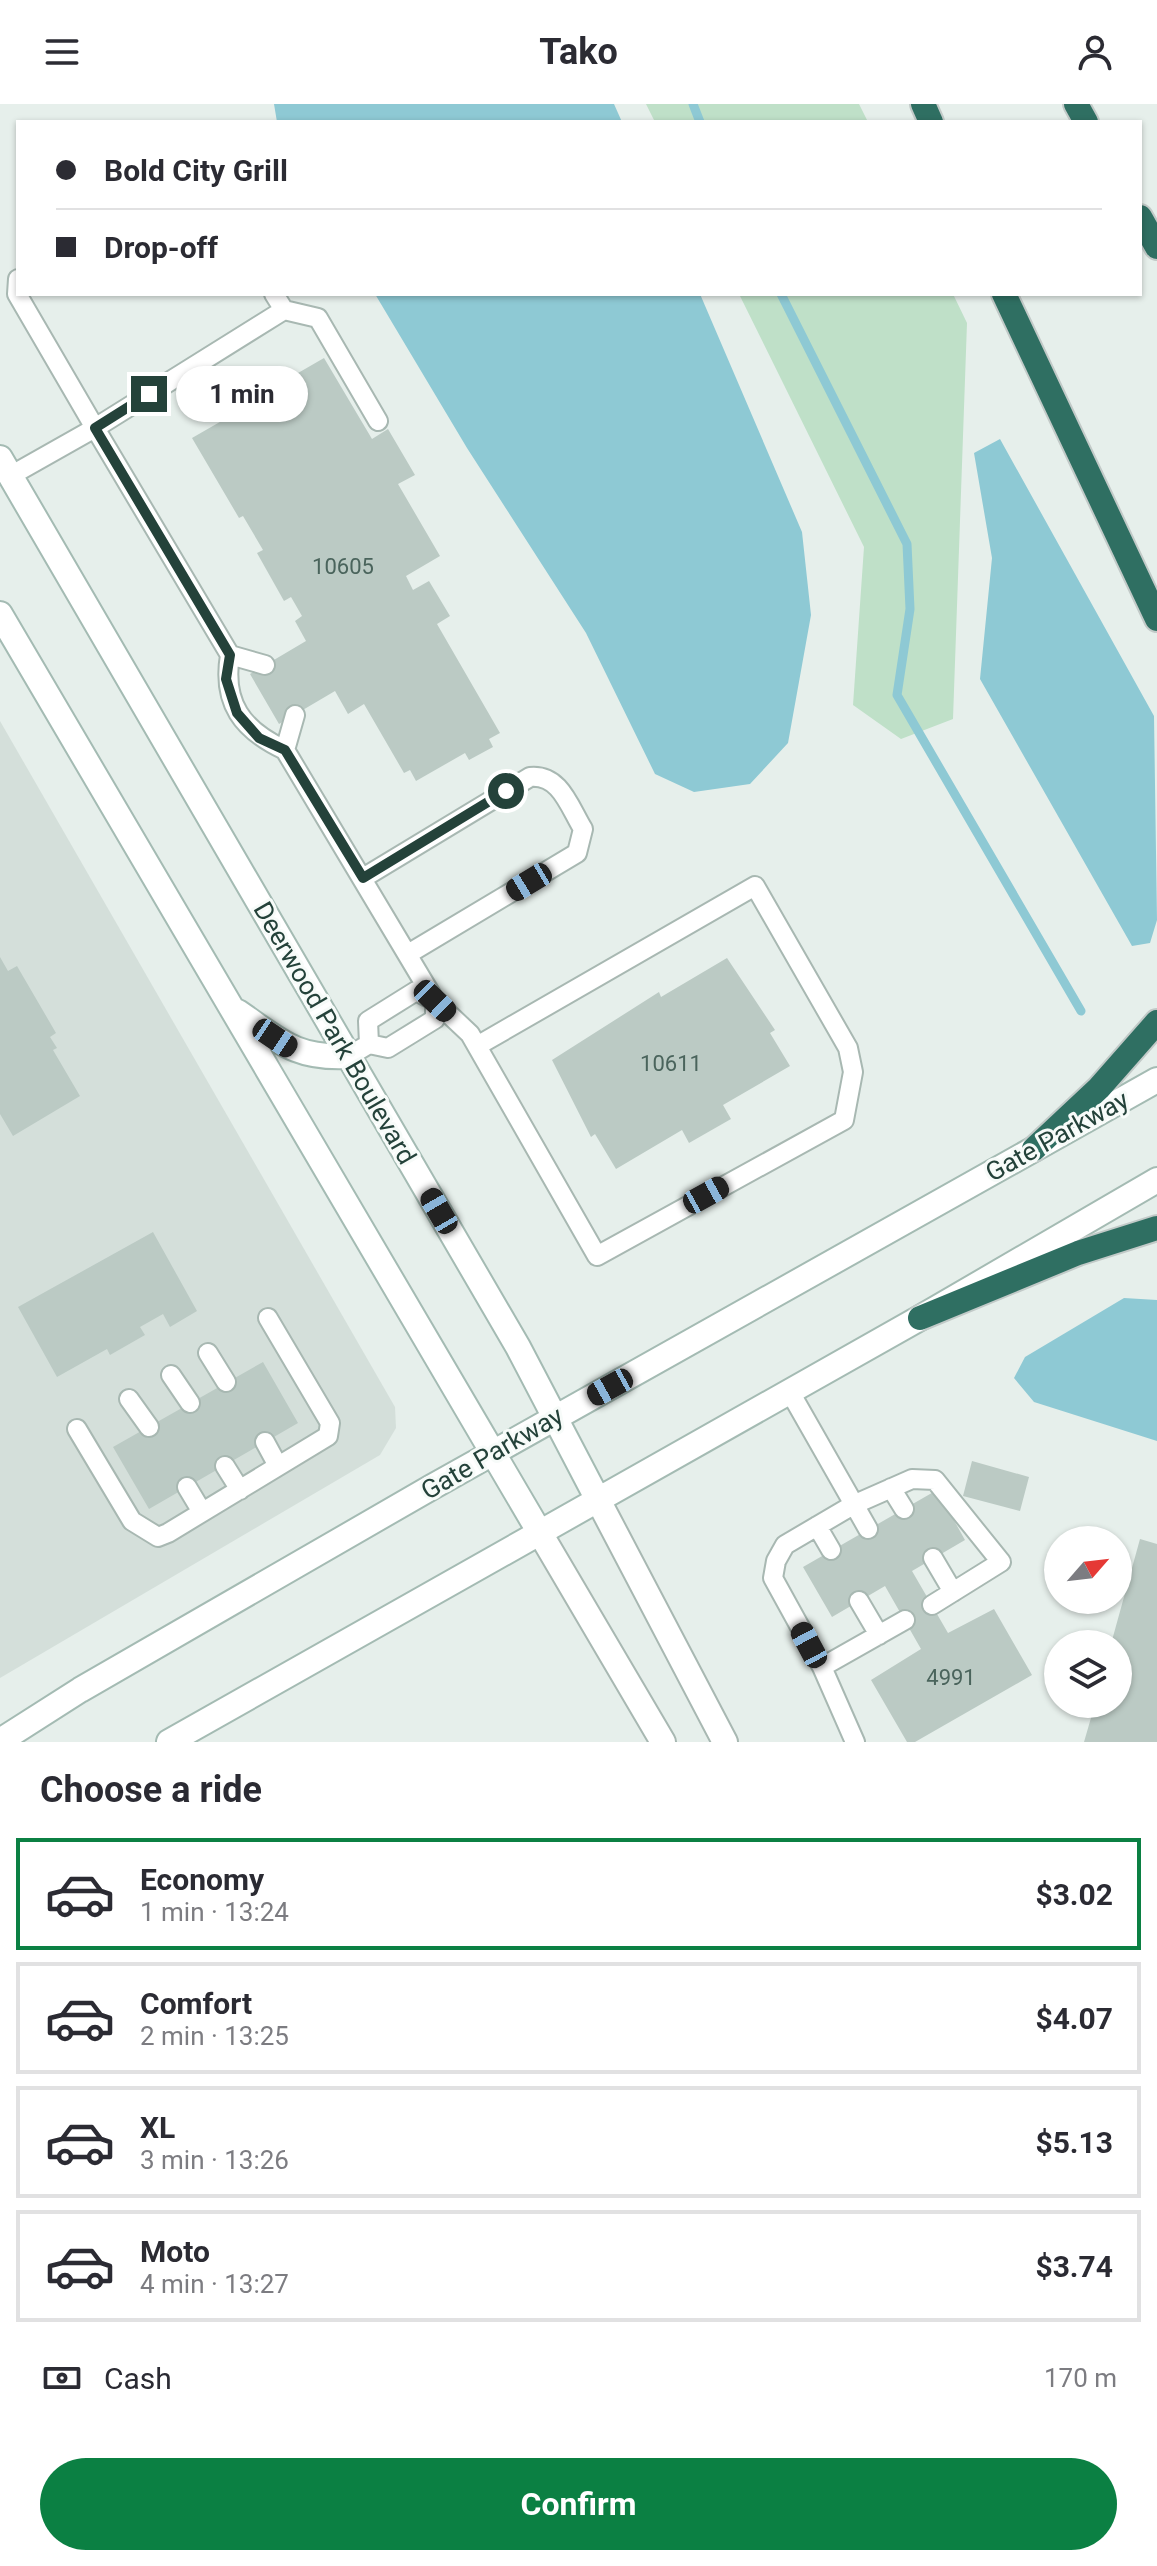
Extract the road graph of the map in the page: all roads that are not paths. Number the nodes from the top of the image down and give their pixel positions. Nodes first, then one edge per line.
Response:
1 (1142, 221) edge
2 (1157, 247) edge
3 (18, 296) edge
4 (275, 296) edge
5 (1005, 296) edge
6 (284, 310) junction
7 (378, 421) dead end
8 (95, 428) junction
9 (5, 467) edge
10 (0, 614) edge
11 (1156, 614) edge
12 (230, 655) junction
13 (265, 665) dead end
14 (295, 715) dead end
15 (285, 750) junction
16 (363, 878) junction
17 (408, 954) junction
18 (435, 1001) junction
19 (232, 1008) junction
20 (1157, 1022) edge
21 (477, 1046) junction
22 (359, 1050) junction
23 (1157, 1080) edge
24 (1034, 1149) junction
25 (1157, 1180) edge
26 (1157, 1228) edge
27 (268, 1318) dead end
28 (920, 1318) junction
29 (208, 1353) dead end
30 (171, 1375) dead end
31 (226, 1382) dead end
32 (790, 1392) junction
33 (129, 1399) dead end
34 (190, 1403) dead end
35 (556, 1417) junction
36 (149, 1427) dead end
37 (77, 1429) dead end
38 (265, 1442) dead end
39 (493, 1453) junction
40 (225, 1466) dead end
41 (278, 1466) junction
42 (187, 1487) dead end
43 (891, 1488) junction
44 (240, 1490) junction
45 (598, 1500) junction
46 (853, 1505) junction
47 (904, 1509) dead end
48 (202, 1512) junction
49 (817, 1526) junction
50 (868, 1529) dead end
51 (540, 1533) junction
52 (831, 1550) dead end
53 (933, 1558) dead end
54 (953, 1592) junction
55 (859, 1601) dead end
56 (932, 1605) dead end
57 (905, 1620) dead end
58 (879, 1635) junction
59 (822, 1667) junction
60 (0, 1741) edge
61 (169, 1742) edge
62 (663, 1742) edge
63 (725, 1742) edge
64 (855, 1742) edge

1 - 2 highway
3 - 8 lane
4 - 6 lane
5 - 11 highway
6 - 7 lane
6 - 8 lane
8 - 9 lane
8 - 12 lane
9 - 22 main road, Deerwood Park Boulevard
10 - 19 main road
12 - 13 lane
12 - 15 lane
14 - 15 lane
15 - 16 lane
16 - 17 lane
16 - 17 lane
17 - 18 lane
18 - 21 lane
18 - 22 lane
18 - 22 lane
19 - 22 main road
19 - 39 main road
20 - 24 highway
21 - 21 lane
22 - 35 main road, Deerwood Park Boulevard
23 - 24 main road, Gate Parkway
24 - 35 main road, Gate Parkway
25 - 28 main road
26 - 28 highway
27 - 41 lane
28 - 32 main road
29 - 31 lane
30 - 34 lane
32 - 45 main road
32 - 46 lane
33 - 36 lane
35 - 39 main road, Gate Parkway
35 - 45 main road, Deerwood Park Boulevard
37 - 48 lane
38 - 41 lane
39 - 51 main road
39 - 60 main road, Gate Parkway
40 - 44 lane
41 - 44 lane
42 - 48 lane
43 - 46 lane
43 - 47 lane
43 - 54 lane
44 - 48 lane
45 - 51 main road
45 - 63 main road, Deerwood Park Boulevard
46 - 49 lane
46 - 50 lane
49 - 52 lane
49 - 59 lane
51 - 61 main road
51 - 62 main road
53 - 54 lane
54 - 56 lane
55 - 58 lane
57 - 58 lane
58 - 59 lane
59 - 64 lane

